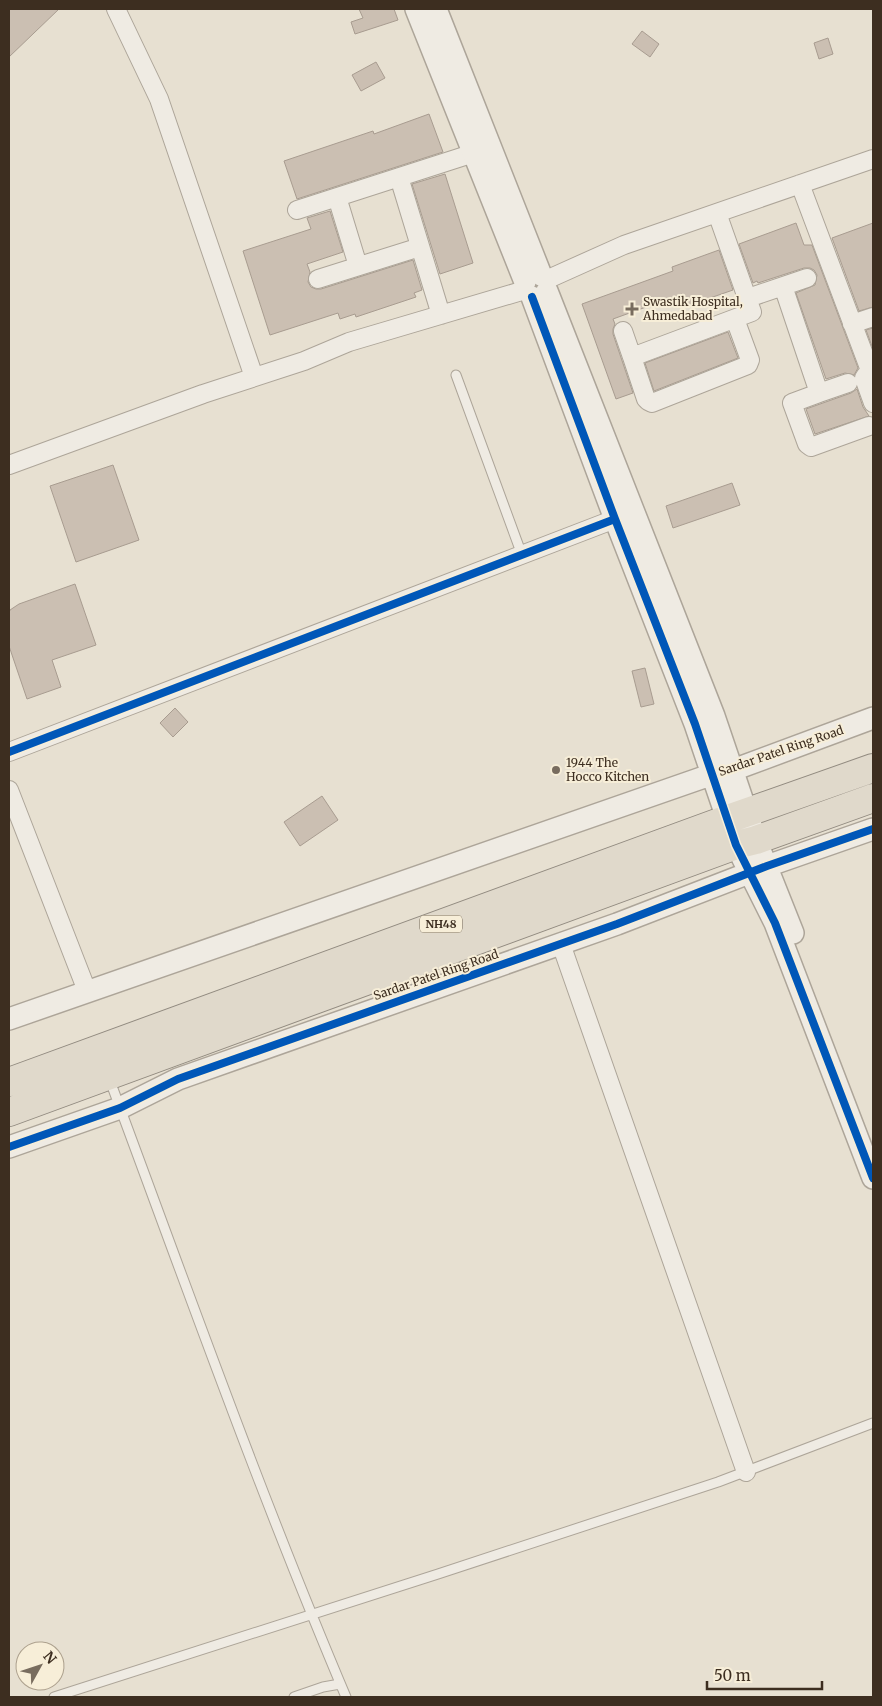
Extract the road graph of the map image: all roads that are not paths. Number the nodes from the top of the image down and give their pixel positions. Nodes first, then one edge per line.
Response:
1 (116, 9) edge
2 (416, 9) edge
3 (436, 9) edge
4 (474, 153) junction
5 (873, 159) edge
6 (399, 177) junction
7 (800, 184) junction
8 (337, 197) junction
9 (297, 210) dead end
10 (717, 212) junction
11 (420, 247) junction
12 (358, 266) junction
13 (807, 278) dead end
14 (318, 279) dead end
15 (536, 286) junction
16 (783, 286) junction
17 (748, 298) junction
18 (441, 315) junction
19 (873, 317) edge
20 (735, 319) junction
21 (852, 324) junction
22 (623, 331) dead end
23 (632, 357) junction
24 (872, 372) edge
25 (456, 375) dead end
26 (254, 377) junction
27 (848, 383) dead end
28 (819, 393) junction
29 (873, 404) edge
30 (869, 426) dead end
31 (9, 465) edge
32 (615, 519) junction
33 (522, 555) junction
34 (873, 718) edge
35 (9, 752) edge
36 (873, 768) edge
37 (723, 772) junction
38 (9, 790) edge
39 (873, 798) edge
40 (738, 816) junction
41 (873, 829) edge
42 (746, 842) junction
43 (758, 869) junction
44 (561, 944) junction
45 (87, 991) junction
46 (9, 1019) edge
47 (108, 1076) junction
48 (9, 1082) edge
49 (120, 1108) junction
50 (9, 1112) edge
51 (873, 1139) edge
52 (9, 1147) edge
53 (873, 1178) edge
54 (873, 1423) edge
55 (746, 1472) junction
56 (311, 1615) junction
57 (340, 1684) junction
58 (54, 1697) edge
59 (294, 1697) edge
60 (346, 1697) edge

1 - 26 street
2 - 4 street
3 - 15 street
4 - 6 street
4 - 15 street
5 - 7 street
6 - 8 street
6 - 11 street
7 - 10 street
7 - 21 street
8 - 9 street
8 - 12 street
10 - 15 street
10 - 17 street
11 - 12 street
11 - 18 street
12 - 14 street
13 - 16 street
15 - 18 street
15 - 32 street
15 - 37 street
16 - 17 street
16 - 28 street
17 - 20 street
18 - 26 street
19 - 21 street
20 - 23 street
20 - 23 street
21 - 24 street
22 - 23 street
24 - 29 street
25 - 33 lane
26 - 31 street
27 - 28 street
28 - 30 street
32 - 33 street
32 - 37 street
33 - 35 street
34 - 37 street, Sardar Patel Ring Road
36 - 40 highway, NH48
37 - 40 street
37 - 45 street, Sardar Patel Ring Road
38 - 45 street
39 - 42 highway, Sardar Patel Ring Road / NH48
40 - 42 street
40 - 48 highway, NH48
41 - 43 street, Sardar Patel Ring Road
42 - 43 street
42 - 47 highway, Sardar Patel Ring Road / NH48
43 - 44 street, Sardar Patel Ring Road
43 - 51 street
43 - 53 street
44 - 49 street, Sardar Patel Ring Road
44 - 55 street
45 - 46 street, Sardar Patel Ring Road
47 - 49 lane
47 - 50 highway, Sardar Patel Ring Road / NH48
49 - 52 street, Sardar Patel Ring Road
49 - 56 lane
54 - 55 lane
55 - 56 lane
56 - 57 lane
56 - 58 lane
57 - 59 lane
57 - 60 lane

